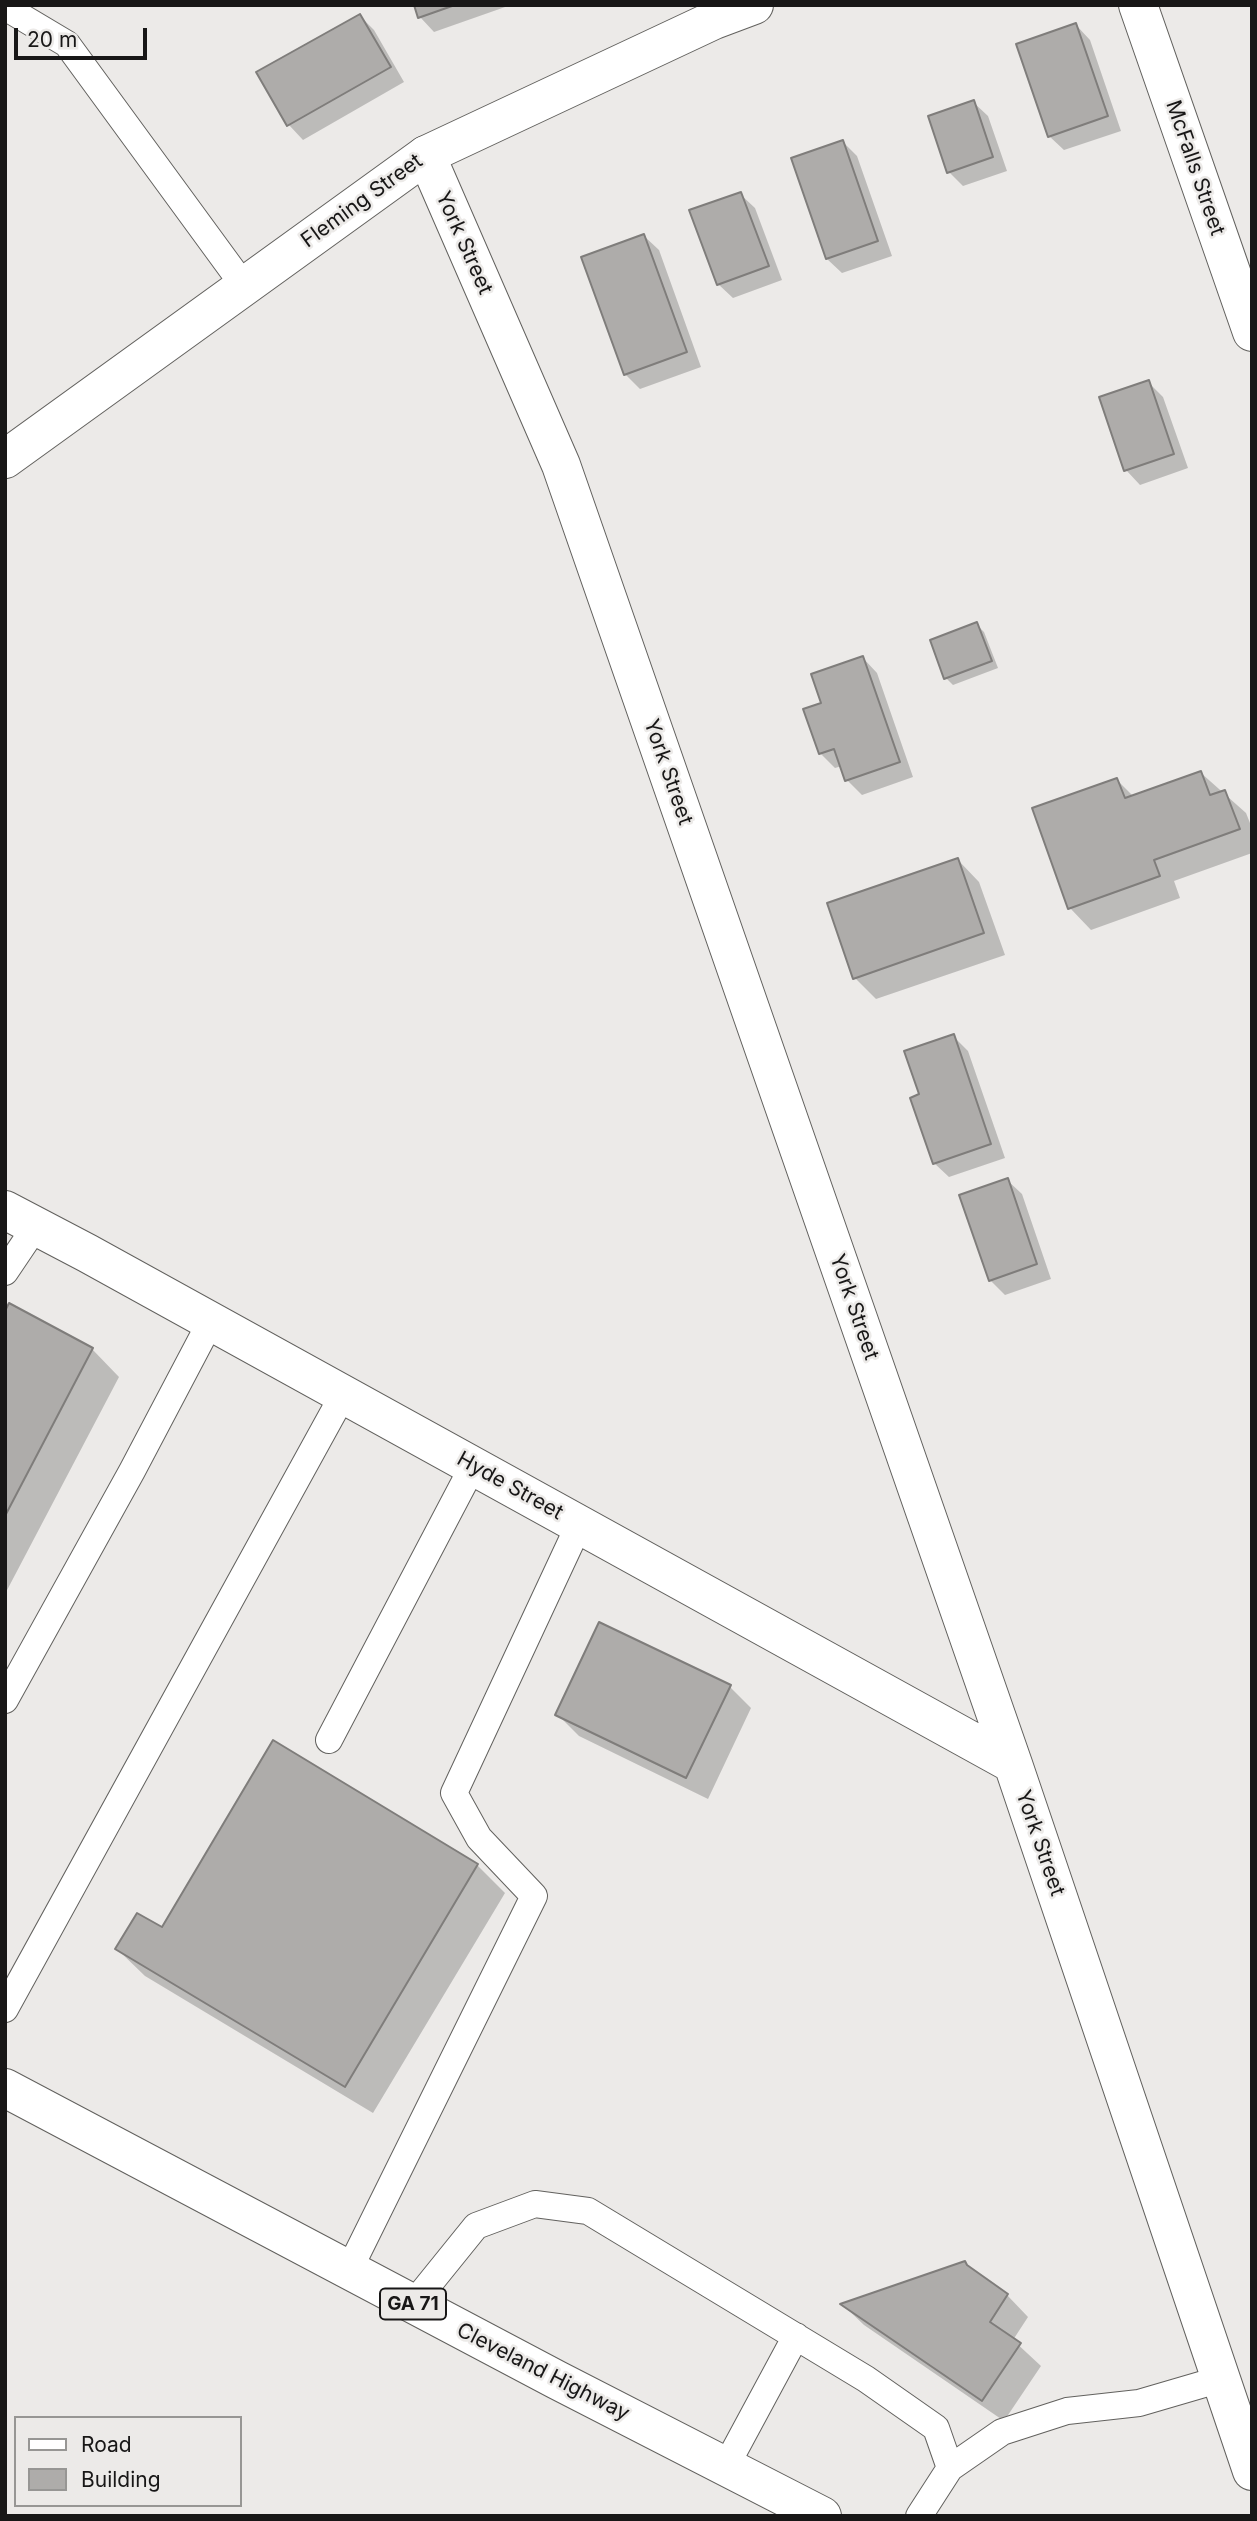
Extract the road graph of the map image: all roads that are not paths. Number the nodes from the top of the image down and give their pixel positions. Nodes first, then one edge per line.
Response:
1 (754, 5) edge
2 (1138, 5) edge
3 (5, 7) edge
4 (426, 155) junction
5 (244, 286) junction
6 (1252, 332) edge
7 (5, 459) edge
8 (20, 1218) edge
9 (5, 1272) edge
10 (211, 1321) junction
11 (344, 1395) junction
12 (473, 1466) junction
13 (579, 1525) junction
14 (5, 1700) edge
15 (329, 1740) dead end
16 (1013, 1764) junction
17 (5, 2009) edge
18 (5, 2088) edge
19 (349, 2270) junction
20 (413, 2304) junction
21 (796, 2336) junction
22 (1221, 2379) junction
23 (726, 2466) junction
24 (950, 2469) junction
25 (1252, 2471) edge
26 (822, 2516) edge
27 (919, 2516) edge

1 - 4 street, Fleming Street
2 - 6 street, McFalls Street
3 - 5 lane
4 - 5 street, Fleming Street
4 - 16 street, York Street
5 - 7 street, Fleming Street
8 - 9 lane
8 - 10 street, Hyde Street
10 - 11 street, Hyde Street
10 - 14 lane
11 - 12 street, Hyde Street
11 - 17 lane
12 - 13 street, Hyde Street
12 - 15 lane
13 - 16 street, Hyde Street
13 - 19 lane
16 - 22 street, York Street
18 - 19 street, Cleveland Highway / GA 71
19 - 20 street, Cleveland Highway / GA 71
20 - 21 lane
20 - 23 street, Cleveland Highway / GA 71
21 - 23 lane
21 - 24 lane
22 - 24 lane
22 - 25 street, York Street
23 - 26 street, Cleveland Highway / GA 71
24 - 27 lane

